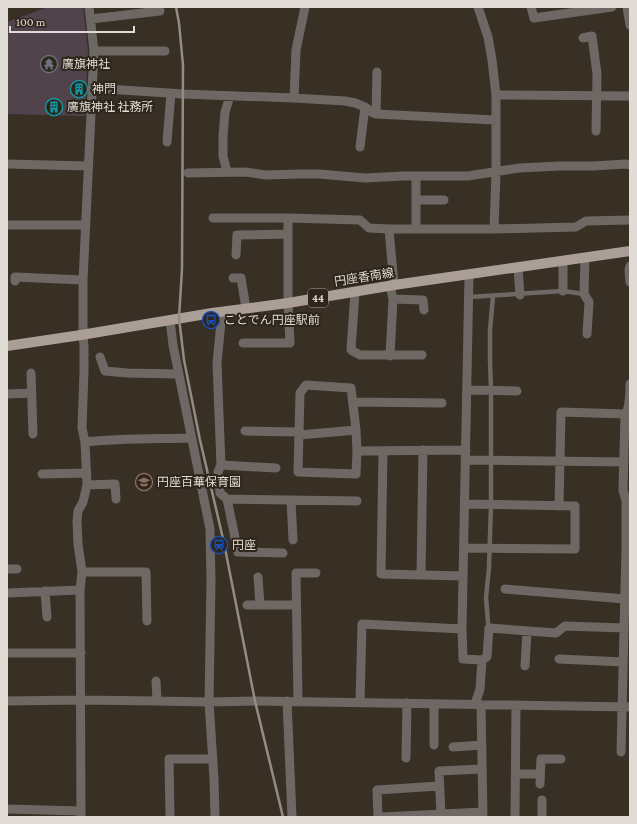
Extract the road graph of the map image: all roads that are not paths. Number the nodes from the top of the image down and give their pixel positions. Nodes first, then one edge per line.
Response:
1 (89, 7) edge
2 (304, 7) edge
3 (478, 7) edge
4 (531, 7) edge
5 (612, 7) edge
6 (627, 7) edge
7 (160, 11) dead end
8 (90, 19) junction
9 (630, 26) edge
10 (583, 38) dead end
11 (94, 51) junction
12 (165, 51) dead end
13 (377, 72) dead end
14 (92, 88) junction
15 (171, 93) junction
16 (496, 95) junction
17 (230, 96) junction
18 (597, 96) junction
19 (630, 96) edge
20 (294, 98) junction
21 (365, 107) junction
22 (376, 114) junction
23 (495, 120) junction
24 (596, 131) dead end
25 (167, 142) dead end
26 (360, 147) dead end
27 (7, 164) edge
28 (630, 165) edge
29 (88, 166) junction
30 (227, 172) junction
31 (496, 172) junction
32 (188, 173) dead end
33 (416, 181) dead end
34 (416, 200) junction
35 (444, 200) dead end
36 (213, 218) dead end
37 (288, 218) junction
38 (630, 220) edge
39 (7, 225) edge
40 (86, 225) junction
41 (389, 229) junction
42 (416, 229) junction
43 (494, 229) junction
44 (288, 234) junction
45 (630, 251) edge
46 (236, 256) dead end
47 (585, 258) junction
48 (563, 261) junction
49 (630, 266) edge
50 (518, 268) junction
51 (469, 275) junction
52 (233, 278) dead end
53 (83, 280) junction
54 (15, 281) dead end
55 (630, 282) edge
56 (392, 286) junction
57 (355, 292) junction
58 (563, 292) junction
59 (584, 294) junction
60 (520, 295) junction
61 (493, 296) junction
62 (469, 297) junction
63 (393, 299) junction
64 (288, 303) junction
65 (246, 308) junction
66 (424, 310) dead end
67 (222, 312) junction
68 (170, 320) junction
69 (587, 334) dead end
70 (83, 335) junction
71 (243, 343) dead end
72 (7, 346) edge
73 (422, 355) dead end
74 (390, 356) junction
75 (100, 357) dead end
76 (31, 373) dead end
77 (178, 374) junction
78 (630, 384) edge
79 (467, 390) junction
80 (491, 390) junction
81 (517, 391) dead end
82 (32, 393) junction
83 (7, 394) edge
84 (353, 402) junction
85 (442, 404) dead end
86 (625, 414) junction
87 (356, 430) junction
88 (245, 431) dead end
89 (299, 433) junction
90 (33, 434) dead end
91 (191, 438) junction
92 (85, 442) junction
93 (423, 450) junction
94 (357, 451) junction
95 (383, 451) junction
96 (465, 455) junction
97 (491, 460) junction
98 (560, 461) junction
99 (624, 462) junction
100 (221, 465) junction
101 (276, 468) dead end
102 (86, 473) junction
103 (42, 474) dead end
104 (87, 485) junction
105 (227, 499) junction
106 (116, 500) dead end
107 (291, 500) junction
108 (357, 501) dead end
109 (464, 504) junction
110 (491, 504) junction
111 (559, 506) junction
112 (294, 540) dead end
113 (464, 548) junction
114 (489, 548) junction
115 (283, 553) dead end
116 (7, 569) edge
117 (17, 569) dead end
118 (82, 572) junction
119 (316, 573) dead end
120 (421, 574) junction
121 (463, 576) junction
122 (258, 577) dead end
123 (505, 589) dead end
124 (80, 590) junction
125 (45, 591) junction
126 (7, 593) edge
127 (624, 598) junction
128 (247, 605) dead end
129 (260, 605) junction
130 (296, 605) junction
131 (47, 617) dead end
132 (147, 621) dead end
133 (490, 628) junction
134 (624, 628) junction
135 (462, 629) junction
136 (527, 631) junction
137 (7, 654) edge
138 (80, 654) junction
139 (482, 660) junction
140 (559, 660) dead end
141 (623, 662) junction
142 (525, 666) dead end
143 (156, 681) dead end
144 (81, 700) junction
145 (7, 701) edge
146 (156, 701) junction
147 (287, 701) junction
148 (209, 702) junction
149 (298, 702) junction
150 (360, 703) junction
151 (407, 703) junction
152 (434, 704) junction
153 (478, 705) junction
154 (516, 705) junction
155 (626, 707) edge
156 (434, 745) dead end
157 (482, 745) junction
158 (453, 747) dead end
159 (621, 752) dead end
160 (406, 758) dead end
161 (213, 759) junction
162 (561, 759) dead end
163 (482, 769) junction
164 (516, 774) junction
165 (540, 774) junction
166 (540, 784) dead end
167 (439, 786) junction
168 (542, 800) dead end
169 (7, 809) edge
170 (81, 814) edge
171 (441, 814) junction
172 (483, 814) edge
173 (170, 817) edge
174 (215, 817) edge
175 (292, 817) edge
176 (378, 817) edge
177 (382, 817) edge
178 (515, 817) edge
179 (542, 817) edge

1 - 8 street
2 - 20 street
3 - 16 street
4 - 5 street
6 - 9 street
7 - 8 street
8 - 11 street
10 - 18 street
11 - 12 street
11 - 14 street
13 - 22 street
14 - 15 street
14 - 29 street
15 - 17 street
15 - 25 street
16 - 18 street
16 - 23 street
17 - 20 street
17 - 30 street
18 - 19 street
18 - 24 street
20 - 21 street
21 - 22 street
21 - 26 street
22 - 23 street
23 - 31 street
27 - 29 street
28 - 31 street
29 - 40 street
30 - 31 street
30 - 32 street
31 - 43 street
33 - 34 street
34 - 35 street
34 - 42 street
36 - 37 street
37 - 41 street
37 - 44 street
38 - 43 street
39 - 40 street
40 - 53 street
41 - 42 street
41 - 56 street
42 - 43 street
44 - 46 street
44 - 64 street
45 - 47 main road, 円座香南線 / 44
47 - 48 main road, 円座香南線 / 44
47 - 59 street
48 - 50 main road, 円座香南線 / 44
48 - 58 street
49 - 55 street
50 - 51 main road, 円座香南線 / 44
50 - 60 street
51 - 56 main road, 円座香南線 / 44
51 - 62 street
52 - 65 street
53 - 54 street
53 - 70 street
56 - 57 main road, 円座香南線 / 44
56 - 63 street
57 - 64 main road, 円座香南線 / 44
57 - 74 street
58 - 59 lane
58 - 60 lane
59 - 69 street
60 - 61 lane
61 - 62 lane
61 - 80 lane
62 - 79 street
63 - 66 street
63 - 74 street
64 - 65 main road, 円座香南線 / 44
64 - 71 street
65 - 67 main road, 円座香南線 / 44
67 - 68 main road, 円座香南線 / 44
67 - 100 street
68 - 70 main road, 円座香南線 / 44
68 - 77 street
70 - 72 main road, 円座香南線 / 44
70 - 92 street
73 - 74 street
75 - 77 street
76 - 82 street
77 - 91 street
78 - 86 street
79 - 80 street
79 - 96 street
80 - 81 street
80 - 97 lane
82 - 83 street
82 - 90 street
84 - 85 street
84 - 87 street
84 - 89 street
86 - 98 street
86 - 99 street
87 - 89 street
87 - 94 street
88 - 89 street
89 - 94 street
91 - 92 street
91 - 148 street
92 - 102 street
93 - 95 street
93 - 96 street
93 - 120 street
94 - 95 street
95 - 120 street
96 - 97 street
96 - 109 street
97 - 98 street
97 - 110 lane
98 - 99 street
98 - 111 street
99 - 127 street
100 - 101 street
100 - 105 street
102 - 103 street
102 - 104 street
104 - 106 street
104 - 118 street
105 - 107 street
105 - 115 street
107 - 108 street
107 - 112 street
109 - 110 street
109 - 113 street
110 - 111 street
110 - 114 lane
111 - 114 street
113 - 114 street
113 - 121 street
114 - 133 lane
116 - 117 street
118 - 124 street
118 - 132 street
119 - 130 street
120 - 121 street
121 - 135 street
122 - 129 street
123 - 127 street
124 - 125 street
124 - 138 street
125 - 126 street
125 - 131 street
127 - 134 street
128 - 129 street
129 - 130 street
130 - 149 street
133 - 136 street
133 - 139 street
134 - 136 street
134 - 141 street
135 - 139 street
135 - 150 street
136 - 142 street
137 - 138 street
138 - 144 street
139 - 153 street
140 - 141 street
141 - 155 street
143 - 146 street
144 - 145 street
144 - 146 street
144 - 170 street
146 - 148 street
147 - 148 street
147 - 149 street
147 - 175 street
148 - 161 street
149 - 150 street
150 - 151 street
151 - 152 street
151 - 160 street
152 - 153 street
152 - 156 street
153 - 154 street
153 - 157 street
154 - 155 street
154 - 164 street
155 - 159 street
157 - 158 street
157 - 163 street
161 - 173 street
161 - 174 street
162 - 165 street
163 - 167 street
163 - 172 street
164 - 165 street
164 - 178 street
165 - 166 street
167 - 171 street
167 - 176 street
168 - 179 street
169 - 170 street
171 - 172 street
171 - 177 street

